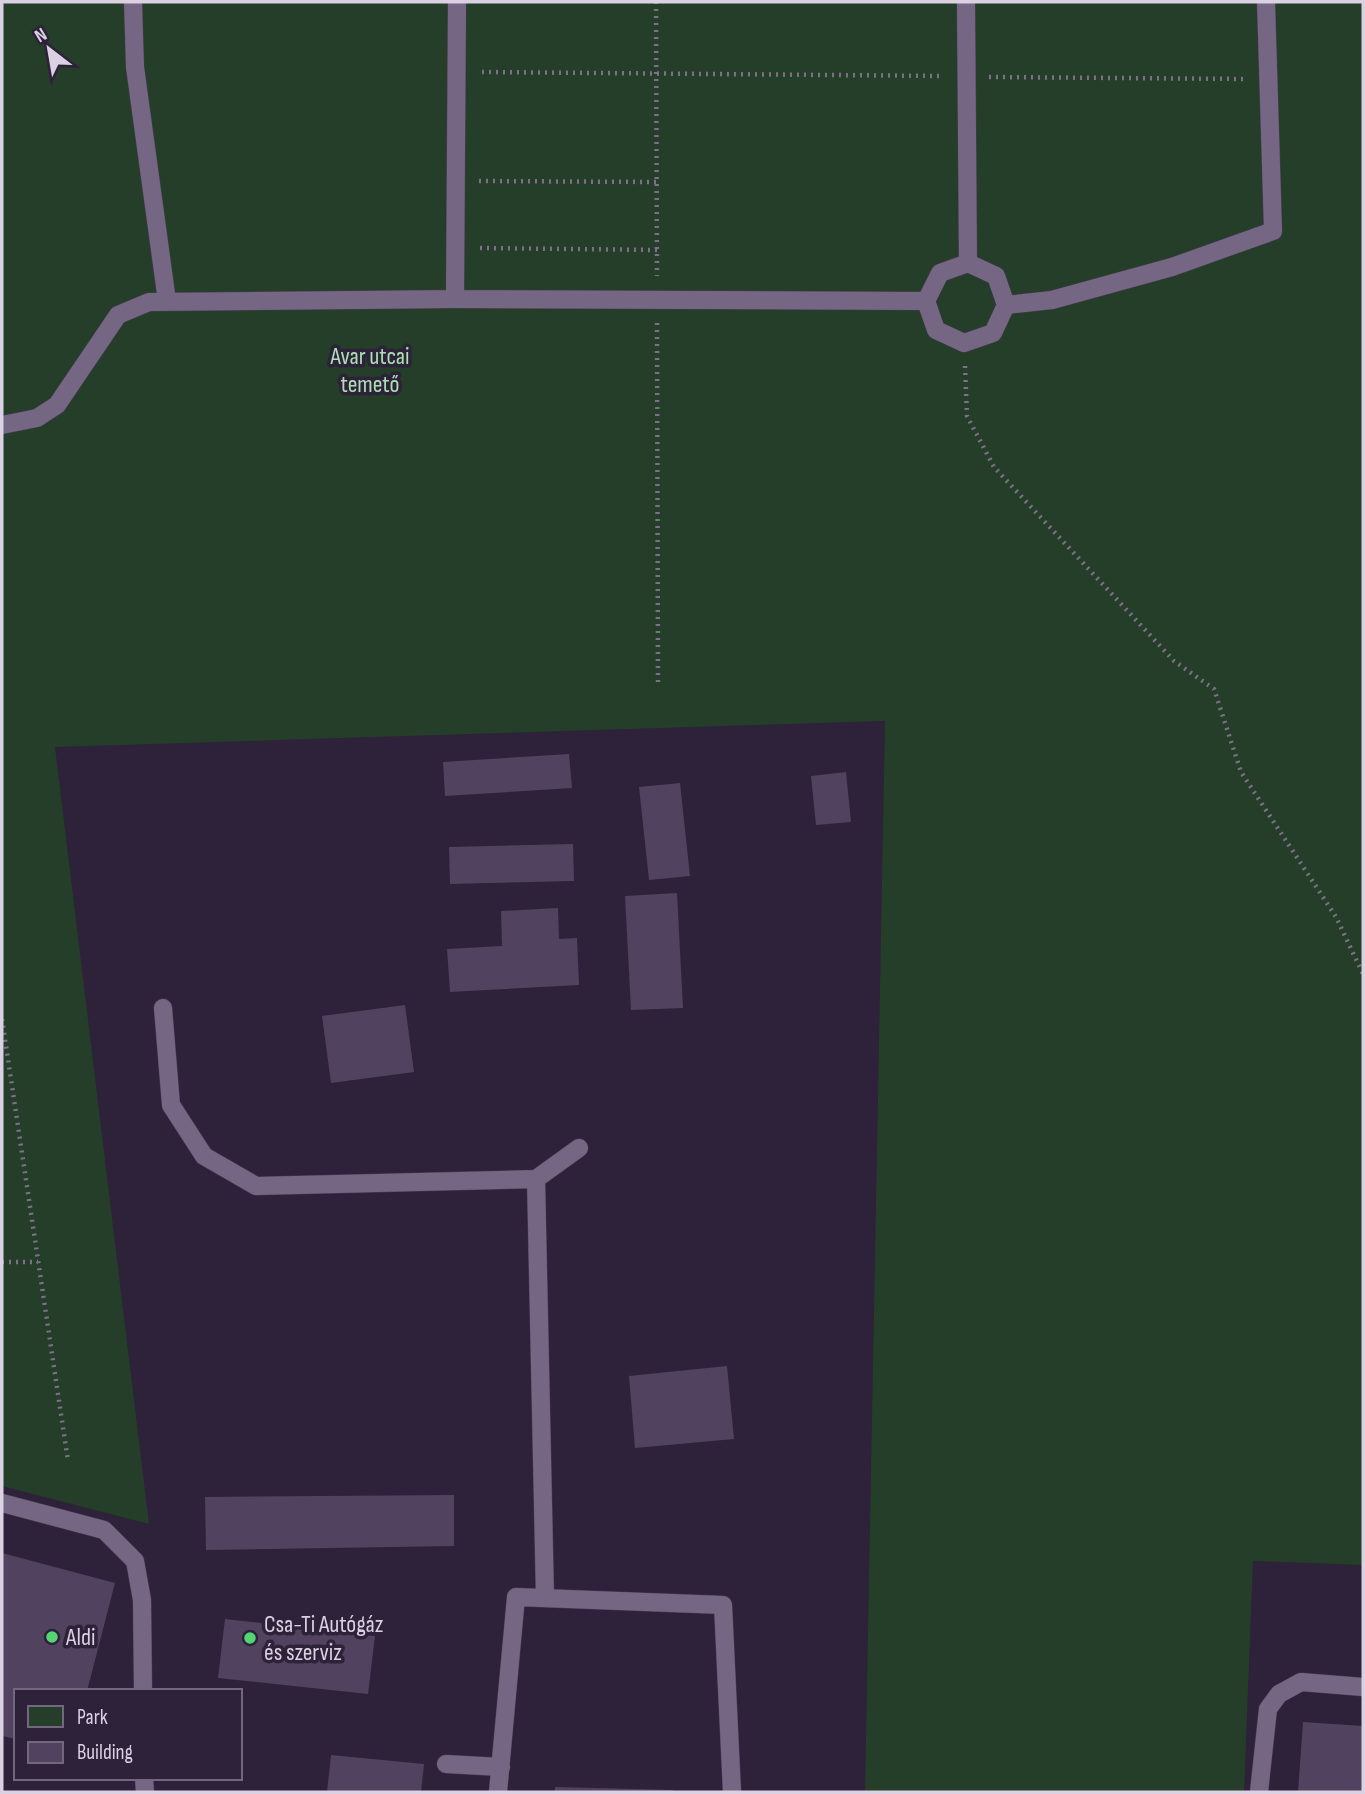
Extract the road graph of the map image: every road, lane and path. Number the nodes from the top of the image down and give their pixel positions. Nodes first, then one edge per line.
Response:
1 (133, 2) edge
2 (457, 2) edge
3 (656, 2) edge
4 (966, 2) edge
5 (1266, 2) edge
6 (456, 72) junction
7 (657, 74) junction
8 (967, 77) junction
9 (1267, 79) junction
10 (455, 181) junction
11 (657, 183) junction
12 (455, 247) junction
13 (657, 250) junction
14 (968, 263) junction
15 (455, 299) junction
16 (657, 300) junction
17 (926, 301) junction
18 (167, 302) junction
19 (1006, 305) junction
20 (964, 343) junction
21 (2, 425) edge
22 (658, 683) dead end
23 (1363, 974) edge
24 (163, 1007) dead end
25 (2, 1019) edge
26 (4, 1054) edge
27 (579, 1148) dead end
28 (536, 1179) junction
29 (2, 1262) edge
30 (38, 1262) junction
31 (68, 1461) dead end
32 (2, 1503) edge
33 (545, 1598) junction
34 (1363, 1687) edge
35 (143, 1689) edge
36 (446, 1765) dead end
37 (500, 1767) junction
38 (498, 1792) edge
39 (732, 1792) edge
40 (1259, 1792) edge

1 - 18 lane
2 - 6 lane
3 - 7 path
4 - 8 lane
5 - 9 lane
6 - 7 path
6 - 10 lane
7 - 8 path
7 - 11 path
8 - 9 path
8 - 14 lane
9 - 19 lane
10 - 11 path
10 - 12 lane
11 - 13 path
12 - 13 path
12 - 15 lane
13 - 16 path
14 - 17 lane
14 - 19 lane
15 - 16 lane
15 - 18 lane
16 - 17 lane
16 - 22 path
17 - 20 lane
18 - 21 lane
19 - 20 lane
20 - 23 path
24 - 28 lane
25 - 26 path
26 - 30 path
27 - 28 lane
28 - 33 lane
29 - 30 path
30 - 31 path
32 - 35 lane
33 - 37 lane
33 - 39 lane
34 - 40 lane
36 - 37 lane
37 - 38 lane

